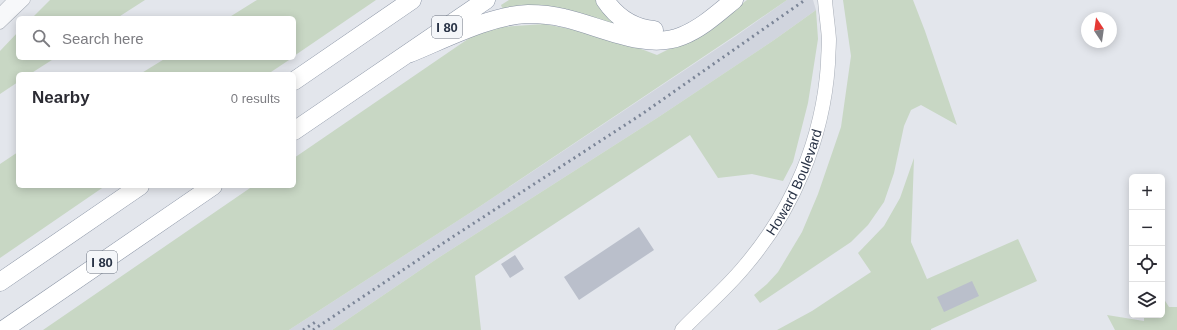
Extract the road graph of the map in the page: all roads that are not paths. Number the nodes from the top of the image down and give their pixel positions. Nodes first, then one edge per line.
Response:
1 (13, 0) edge
2 (25, 0) edge
3 (412, 0) edge
4 (486, 0) edge
5 (605, 0) edge
6 (714, 0) edge
7 (734, 0) edge
8 (825, 0) edge
9 (0, 12) edge
10 (0, 24) edge
11 (408, 54) junction
12 (296, 80) edge
13 (296, 130) edge
14 (137, 188) edge
15 (211, 188) edge
16 (0, 282) edge
17 (3, 330) edge
18 (682, 330) edge

1 - 9 street
2 - 10 street
3 - 12 highway
4 - 11 highway, I 80
5 - 6 highway
7 - 11 highway
8 - 18 main road, Howard Boulevard
11 - 13 highway, I 80
14 - 16 highway
15 - 17 highway, I 80

